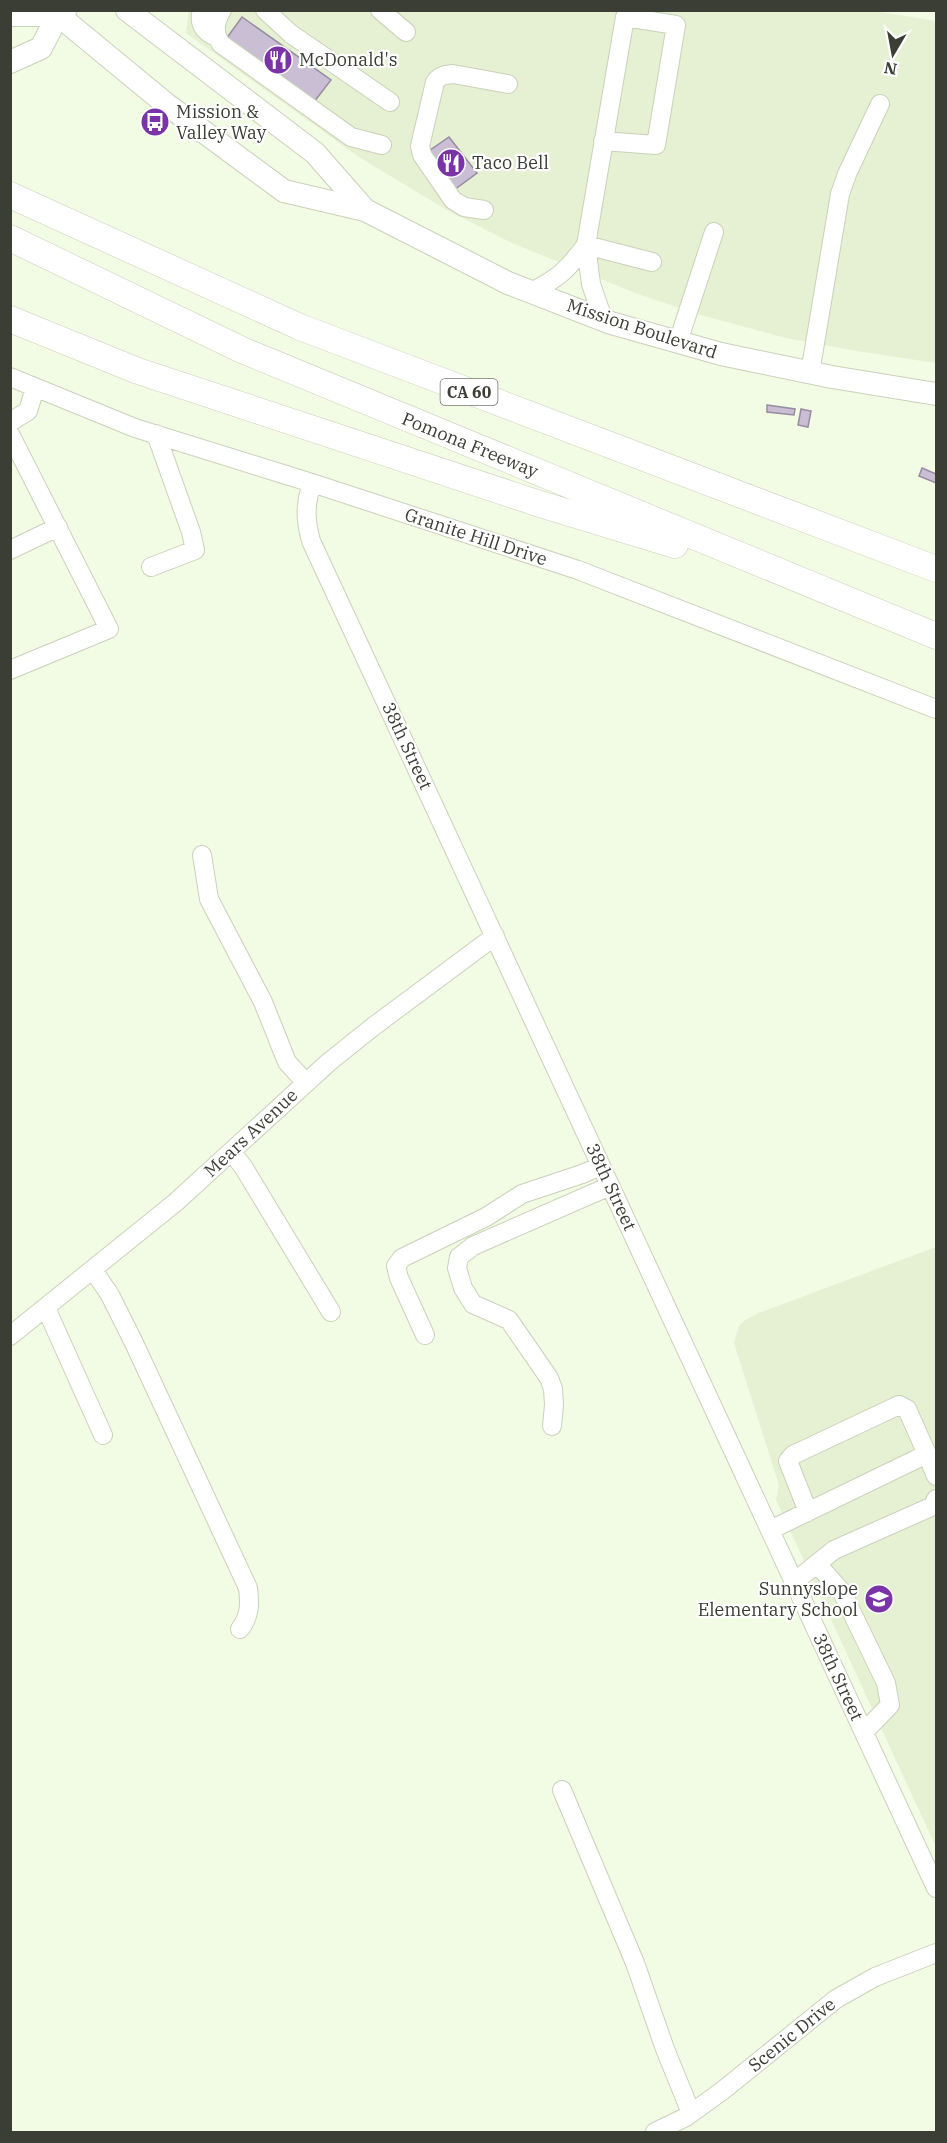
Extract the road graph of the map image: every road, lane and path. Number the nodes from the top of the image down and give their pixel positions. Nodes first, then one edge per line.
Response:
1 (127, 10) edge
2 (202, 10) edge
3 (222, 10) edge
4 (265, 10) edge
5 (380, 10) edge
6 (59, 12) edge
7 (10, 15) edge
8 (657, 16) edge
9 (406, 32) dead end
10 (216, 37) junction
11 (10, 62) edge
12 (508, 84) dead end
13 (390, 102) dead end
14 (880, 104) dead end
15 (603, 141) junction
16 (382, 145) dead end
17 (10, 195) edge
18 (365, 210) junction
19 (484, 210) dead end
20 (714, 232) dead end
21 (10, 238) edge
22 (586, 245) junction
23 (652, 262) dead end
24 (531, 292) junction
25 (10, 319) edge
26 (603, 319) junction
27 (678, 342) junction
28 (810, 373) junction
29 (10, 377) edge
30 (35, 388) junction
31 (936, 393) edge
32 (10, 422) edge
33 (10, 434) edge
34 (156, 434) junction
35 (312, 483) junction
36 (58, 527) junction
37 (10, 550) edge
38 (151, 567) dead end
39 (936, 569) edge
40 (819, 589) junction
41 (936, 636) edge
42 (10, 670) edge
43 (936, 709) edge
44 (202, 855) dead end
45 (495, 936) junction
46 (306, 1083) junction
47 (231, 1152) junction
48 (601, 1166) junction
49 (610, 1186) junction
50 (93, 1270) junction
51 (46, 1308) junction
52 (331, 1312) dead end
53 (425, 1335) dead end
54 (10, 1336) edge
55 (552, 1426) dead end
56 (103, 1435) dead end
57 (927, 1454) junction
58 (936, 1476) edge
59 (936, 1499) edge
60 (808, 1512) junction
61 (770, 1530) junction
62 (817, 1564) junction
63 (794, 1582) junction
64 (240, 1629) dead end
65 (864, 1732) junction
66 (562, 1790) dead end
67 (936, 1888) edge
68 (936, 1953) edge
69 (691, 2113) junction
70 (655, 2133) edge

1 - 18 main road, Mission Boulevard
2 - 10 street
3 - 10 street
4 - 13 street
5 - 9 street
6 - 7 main road
6 - 11 main road
6 - 18 main road, Mission Boulevard
8 - 15 street
8 - 15 street
10 - 16 street
12 - 19 street
14 - 28 street
15 - 22 street
17 - 39 highway, CA 60
18 - 24 main road, Mission Boulevard
20 - 27 street
21 - 40 highway, Pomona Freeway / CA 60
22 - 23 street
22 - 24 street
22 - 26 street
24 - 26 main road, Mission Boulevard
25 - 40 highway
26 - 27 main road, Mission Boulevard
27 - 28 main road, Mission Boulevard
28 - 31 main road, Mission Boulevard
29 - 30 street, Granite Hill Drive
30 - 32 street
30 - 34 street, Granite Hill Drive
33 - 36 street
34 - 35 street, Granite Hill Drive
34 - 38 street
35 - 43 street, Granite Hill Drive
35 - 45 street, 38th Street
36 - 37 street
36 - 42 street
40 - 41 highway, Pomona Freeway / CA 60
44 - 46 street
45 - 46 street, Mears Avenue
45 - 48 street, 38th Street
46 - 47 street, Mears Avenue
47 - 50 street, Mears Avenue
47 - 52 street
48 - 49 street, 38th Street
48 - 53 street
49 - 55 street
49 - 61 street, 38th Street
50 - 51 street, Mears Avenue
50 - 64 street
51 - 54 street, Mears Avenue
51 - 56 street
57 - 58 street
57 - 60 street
57 - 60 street
59 - 62 street
60 - 61 street
61 - 63 street, 38th Street
62 - 63 street
62 - 65 street
63 - 65 street, 38th Street
65 - 67 street, 38th Street
66 - 69 street
68 - 69 street, Scenic Drive
69 - 70 street, Scenic Drive

